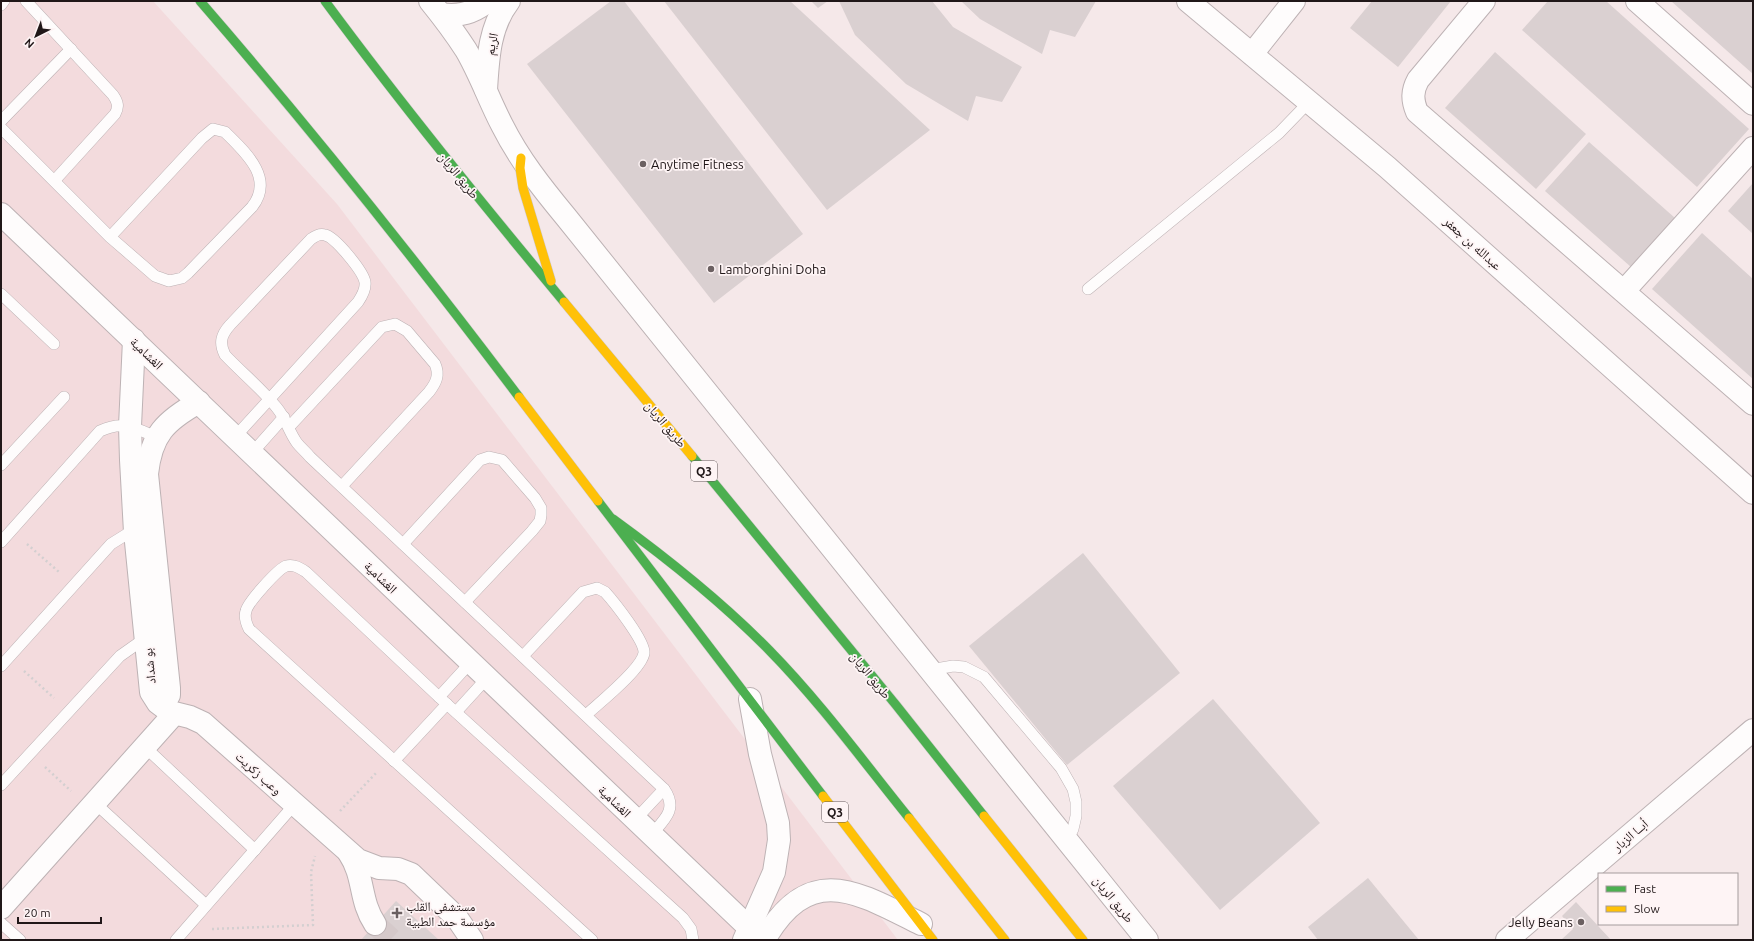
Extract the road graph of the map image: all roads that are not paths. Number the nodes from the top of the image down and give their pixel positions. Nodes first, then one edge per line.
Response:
1 (4, 1) edge
2 (26, 1) edge
3 (200, 1) edge
4 (325, 1) edge
5 (488, 1) edge
6 (508, 1) edge
7 (1188, 1) edge
8 (1294, 1) edge
9 (1484, 1) edge
10 (1637, 1) edge
11 (1, 5) edge
12 (435, 8) edge
13 (71, 49) junction
14 (1252, 54) junction
15 (486, 92) junction
16 (1309, 102) junction
17 (1753, 104) edge
18 (1, 121) edge
19 (1, 128) edge
20 (1753, 148) edge
21 (520, 158) junction
22 (55, 180) junction
23 (1, 214) edge
24 (110, 237) junction
25 (1088, 289) dead end
26 (1624, 291) junction
27 (555, 292) junction
28 (1, 294) edge
29 (134, 340) junction
30 (54, 344) dead end
31 (64, 398) dead end
32 (269, 399) junction
33 (199, 402) junction
34 (1753, 404) edge
35 (284, 417) junction
36 (130, 426) junction
37 (289, 427) junction
38 (235, 436) junction
39 (156, 437) junction
40 (252, 453) junction
41 (1, 465) edge
42 (342, 486) junction
43 (1753, 492) edge
44 (613, 520) junction
45 (144, 531) junction
46 (1, 542) edge
47 (403, 544) junction
48 (465, 602) junction
49 (155, 639) junction
50 (523, 656) junction
51 (471, 662) junction
52 (1, 666) edge
53 (930, 670) junction
54 (487, 678) junction
55 (750, 699) junction
56 (443, 701) junction
57 (169, 710) junction
58 (456, 712) junction
59 (586, 715) junction
60 (1753, 730) edge
61 (145, 747) junction
62 (392, 759) junction
63 (1, 785) edge
64 (664, 789) junction
65 (294, 804) junction
66 (93, 805) junction
67 (635, 820) junction
68 (651, 834) junction
69 (1067, 841) junction
70 (255, 850) junction
71 (349, 853) junction
72 (206, 906) junction
73 (1, 908) edge
74 (1, 923) edge
75 (376, 924) tunnel mouth
76 (927, 932) edge
77 (755, 937) edge
78 (20, 940) edge
79 (176, 940) edge
80 (472, 940) edge
81 (592, 940) edge
82 (693, 940) edge
83 (1005, 940) edge
84 (1083, 940) edge
85 (1147, 940) edge
86 (1507, 940) edge

1 - 11 lane
2 - 13 lane
3 - 44 main road, Q3
4 - 27 main road, طريق الريان / Q3
5 - 12 street
6 - 15 street, الريم
7 - 14 street, عبدالله بن جعفر
8 - 14 street
9 - 26 street
10 - 17 street
12 - 15 street, طريق الريان
13 - 18 lane
13 - 22 lane
14 - 16 street, عبدالله بن جعفر
15 - 21 street, طريق الريان
16 - 25 lane
16 - 43 street, عبدالله بن جعفر
19 - 22 lane
20 - 26 street
21 - 27 main road
21 - 53 street, طريق الريان
22 - 24 lane
23 - 29 street, الغشامية
24 - 24 lane
26 - 34 street
27 - 84 main road, طريق الريان / Q3
28 - 30 lane
29 - 33 street, الغشامية
29 - 36 street, بو شداد
31 - 41 lane
32 - 32 lane
32 - 35 lane
32 - 38 lane
33 - 38 street, الغشامية
33 - 39 street, بو شداد
35 - 37 lane
35 - 40 lane
36 - 39 lane
36 - 45 street, بو شداد
36 - 46 lane
37 - 42 lane
37 - 42 lane
38 - 40 street, الغشامية
39 - 45 street, بو شداد
40 - 51 street, الغشامية
42 - 47 lane
44 - 55 main road, Q3
44 - 83 main road
45 - 49 street, بو شداد
45 - 52 lane
47 - 48 lane
47 - 48 lane
48 - 50 lane
49 - 57 street, بو شداد
49 - 63 lane
50 - 59 lane
50 - 59 lane
51 - 54 street, الغشامية
51 - 56 lane
53 - 69 street, طريق الريان
53 - 69 lane
54 - 58 lane
54 - 67 street, الغشامية
55 - 76 main road, Q3
55 - 77 street
56 - 58 lane
56 - 62 lane
56 - 62 lane
57 - 61 street
57 - 65 street, وعب زكريت
58 - 82 lane
59 - 64 lane
60 - 86 street, أبــا الزبار
61 - 66 street
61 - 70 lane
62 - 81 lane
64 - 67 lane
64 - 68 lane
65 - 70 lane
65 - 71 street, وعب زكريت
66 - 72 lane
66 - 73 street
67 - 68 street, الغشامية
68 - 77 street, الغشامية
69 - 85 street, طريق الريان
70 - 72 lane
71 - 75 street, وعب زكريت
71 - 80 street, وعب زكريت
72 - 79 lane
74 - 78 lane
76 - 77 street

